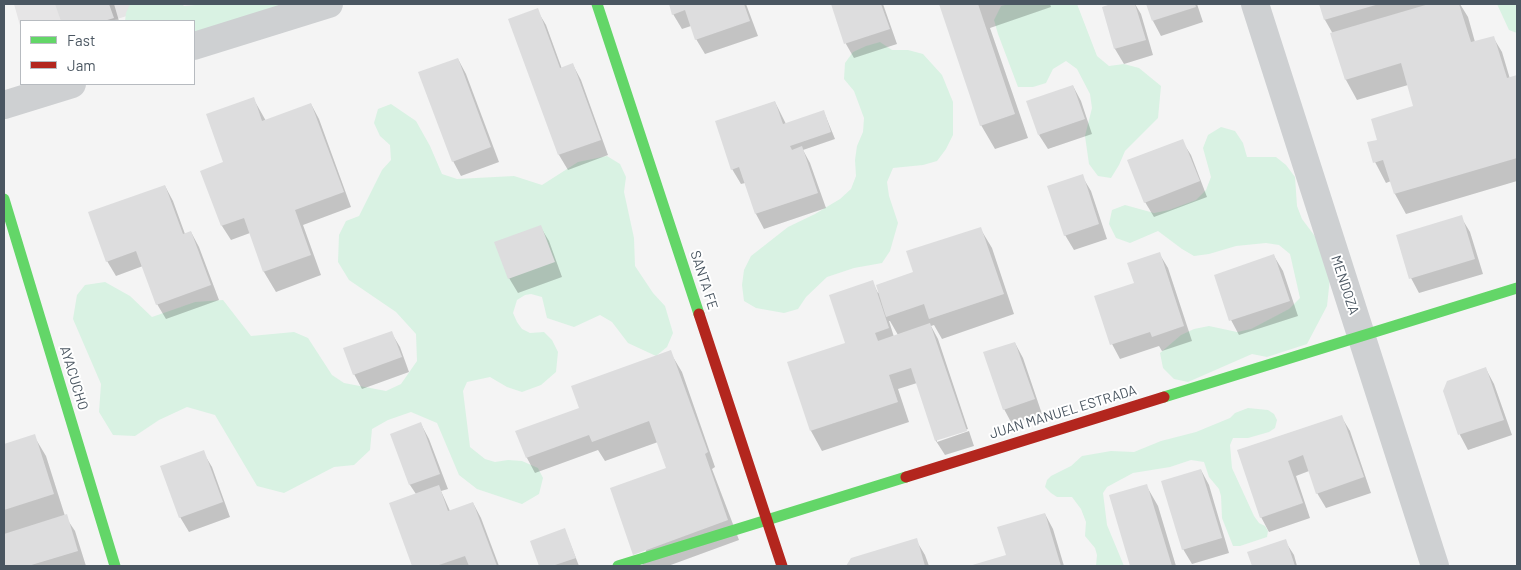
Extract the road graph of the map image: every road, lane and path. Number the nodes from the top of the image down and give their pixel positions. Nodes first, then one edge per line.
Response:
1 (329, 4) edge
2 (597, 4) edge
3 (1255, 4) edge
4 (195, 46) edge
5 (69, 85) edge
6 (4, 105) edge
7 (4, 200) edge
8 (1517, 288) edge
9 (1361, 336) junction
10 (768, 520) junction
11 (116, 566) edge
12 (618, 566) edge
13 (782, 566) edge
14 (1435, 566) edge

1 - 4 street
2 - 10 street, SANTA FE
3 - 9 street, MENDOZA
5 - 6 street
7 - 11 street, AYACUCHO
8 - 9 street, JUAN MANUEL ESTRADA
9 - 10 street, JUAN MANUEL ESTRADA
9 - 14 street, MENDOZA
10 - 12 street, JUAN MANUEL ESTRADA
10 - 13 street, SANTA FE

